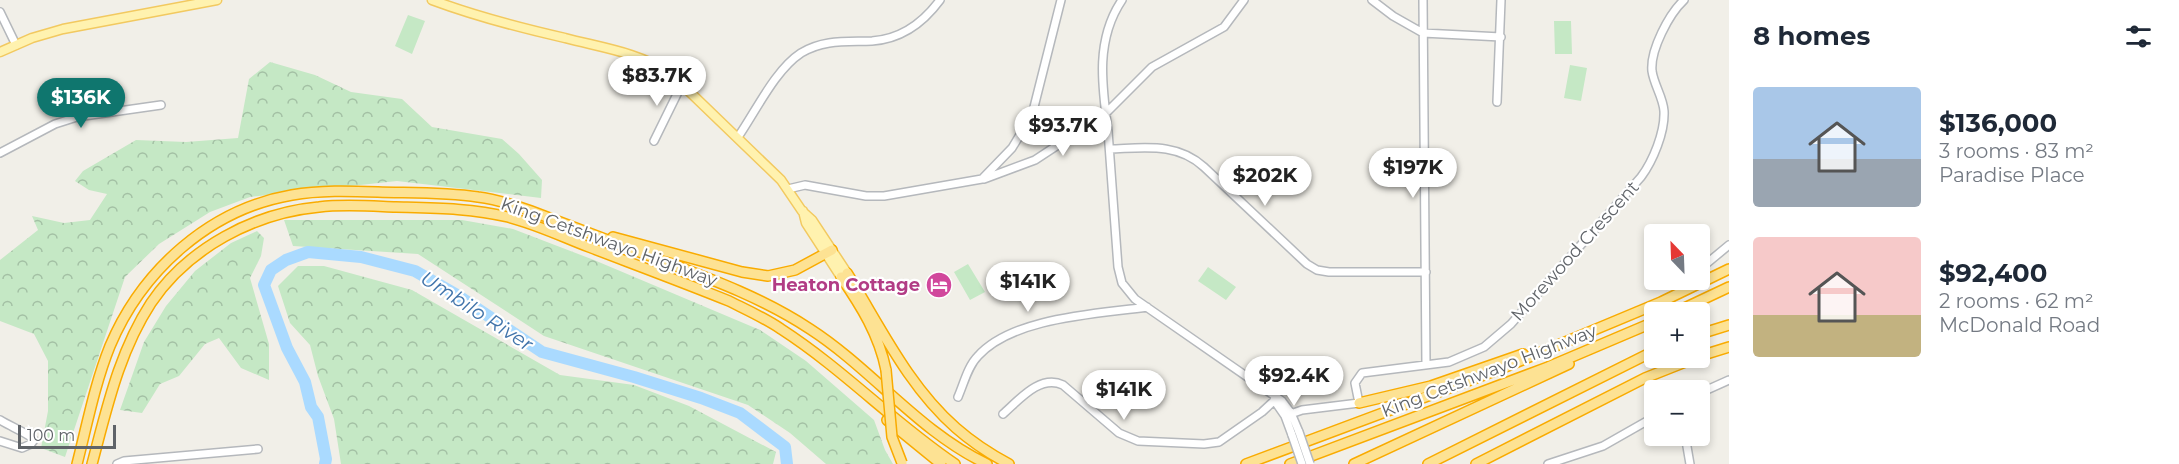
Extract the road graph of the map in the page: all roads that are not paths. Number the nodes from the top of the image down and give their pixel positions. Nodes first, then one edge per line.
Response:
1 (217, 0) edge
2 (432, 0) edge
3 (940, 0) edge
4 (1061, 0) edge
5 (1122, 0) edge
6 (1244, 0) edge
7 (1372, 0) edge
8 (1423, 0) edge
9 (1502, 0) edge
10 (1684, 0) edge
11 (0, 12) edge
12 (1423, 33) junction
13 (1501, 38) junction
14 (16, 45) junction
15 (0, 52) edge
16 (682, 84) junction
17 (1497, 102) dead end
18 (161, 105) dead end
19 (1105, 114) junction
20 (738, 137) junction
21 (654, 141) dead end
22 (1110, 149) junction
23 (0, 153) edge
24 (982, 179) junction
25 (788, 189) junction
26 (590, 233) junction
27 (1729, 245) edge
28 (829, 252) junction
29 (1710, 260) edge
30 (1729, 269) edge
31 (1426, 272) junction
32 (844, 275) junction
33 (1710, 279) edge
34 (1729, 286) edge
35 (1685, 290) edge
36 (1686, 290) edge
37 (1697, 302) edge
38 (1147, 307) junction
39 (1729, 325) edge
40 (1644, 326) edge
41 (1710, 331) edge
42 (1625, 335) junction
43 (1729, 347) edge
44 (1710, 353) edge
45 (1644, 356) edge
46 (822, 358) junction
47 (1426, 365) junction
48 (1671, 368) edge
49 (1729, 380) edge
50 (1710, 389) edge
51 (958, 397) dead end
52 (1274, 397) junction
53 (1359, 403) junction
54 (1003, 414) dead end
55 (1288, 415) junction
56 (0, 420) edge
57 (1644, 423) edge
58 (1295, 433) junction
59 (0, 441) edge
60 (1687, 446) edge
61 (258, 449) dead end
62 (902, 463) edge
63 (77, 464) edge
64 (92, 464) edge
65 (117, 464) edge
66 (941, 464) edge
67 (955, 464) edge
68 (987, 464) edge
69 (1009, 464) edge
70 (1246, 464) edge
71 (1290, 464) edge
72 (1302, 464) edge
73 (1310, 464) edge
74 (1354, 464) edge
75 (1428, 464) edge
76 (1476, 464) edge
77 (1548, 464) edge
78 (1690, 464) edge

1 - 14 main road
2 - 16 main road
3 - 20 street
4 - 24 street
5 - 19 street
6 - 19 street
7 - 12 street
8 - 12 street
9 - 13 street
10 - 47 street, Morewood Crescent
11 - 14 street
12 - 13 street
12 - 31 street
13 - 17 street
14 - 15 main road
16 - 20 main road
16 - 21 street
18 - 23 street
19 - 22 street
19 - 24 street
20 - 25 main road
22 - 31 street
22 - 38 street
24 - 25 street
25 - 28 main road
26 - 28 highway
26 - 63 highway, King Cetshwayo Highway
26 - 68 highway, King Cetshwayo Highway
27 - 29 street
28 - 32 main road
30 - 33 highway, King Cetshwayo Highway
31 - 47 street
32 - 62 highway, bridge
32 - 69 highway
34 - 37 highway
35 - 53 highway
36 - 70 highway, King Cetshwayo Highway
38 - 51 street
38 - 52 street
39 - 41 highway
40 - 42 highway, King Cetshwayo Highway
42 - 71 highway, King Cetshwayo Highway
42 - 74 highway
43 - 44 highway
45 - 75 highway
46 - 64 highway, King Cetshwayo Highway
46 - 66 highway
46 - 67 highway, King Cetshwayo Highway
47 - 53 street, Morewood Crescent
48 - 76 highway
49 - 50 street
52 - 54 street
52 - 55 street
53 - 55 street
55 - 58 street
56 - 59 street
57 - 77 street
58 - 72 street, bridge
58 - 73 street, bridge
60 - 78 street
61 - 65 street

